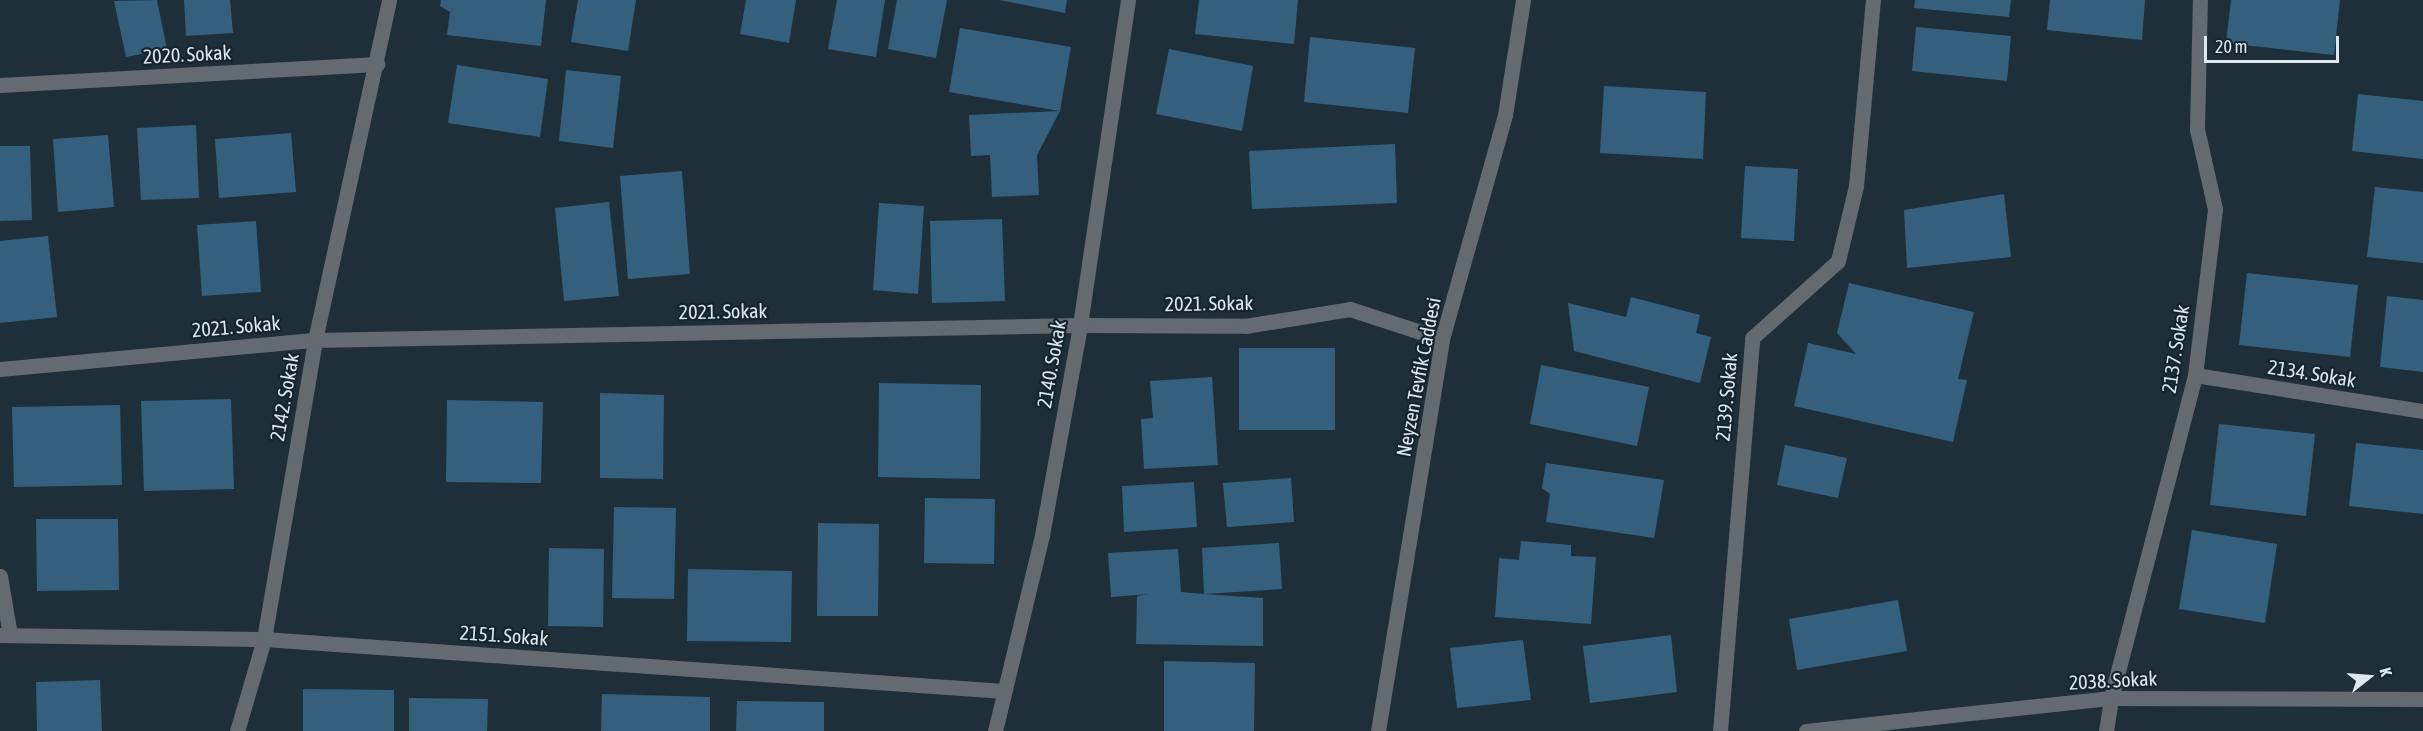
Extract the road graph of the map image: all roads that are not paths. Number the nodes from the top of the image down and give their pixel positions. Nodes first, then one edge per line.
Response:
1 (389, 0) edge
2 (1128, 0) edge
3 (1523, 0) edge
4 (1873, 0) edge
5 (2200, 0) edge
6 (377, 64) junction
7 (0, 85) edge
8 (1080, 325) junction
9 (1442, 339) junction
10 (315, 340) junction
11 (0, 369) edge
12 (2195, 375) junction
13 (2423, 411) edge
14 (0, 576) edge
15 (5, 635) edge
16 (264, 639) junction
17 (1004, 691) junction
18 (2111, 698) junction
19 (2423, 699) edge
20 (237, 731) edge
21 (995, 731) edge
22 (1378, 731) edge
23 (1720, 731) edge
24 (1806, 731) edge
25 (2106, 731) edge

1 - 6 street, 2142. Sokak
2 - 8 street, 2140. Sokak
3 - 9 street, Neyzen Tevfik Caddesi
4 - 23 street, 2139. Sokak
5 - 12 street, 2137. Sokak
6 - 7 street, 2020. Sokak
6 - 10 street, 2142. Sokak
8 - 9 street, 2021. Sokak
8 - 10 street, 2021. Sokak
8 - 17 street, 2140. Sokak
9 - 22 street, Neyzen Tevfik Caddesi
10 - 11 street, 2021. Sokak
10 - 16 street, 2142. Sokak
12 - 13 street, 2134. Sokak
12 - 18 street, 2137. Sokak
14 - 15 street
15 - 16 street, 2151. Sokak
16 - 17 street, 2151. Sokak
16 - 20 street, 2142. Sokak
17 - 21 street, 2140. Sokak
18 - 19 street, 2038. Sokak
18 - 24 street, 2038. Sokak
18 - 25 street, 2137. Sokak

